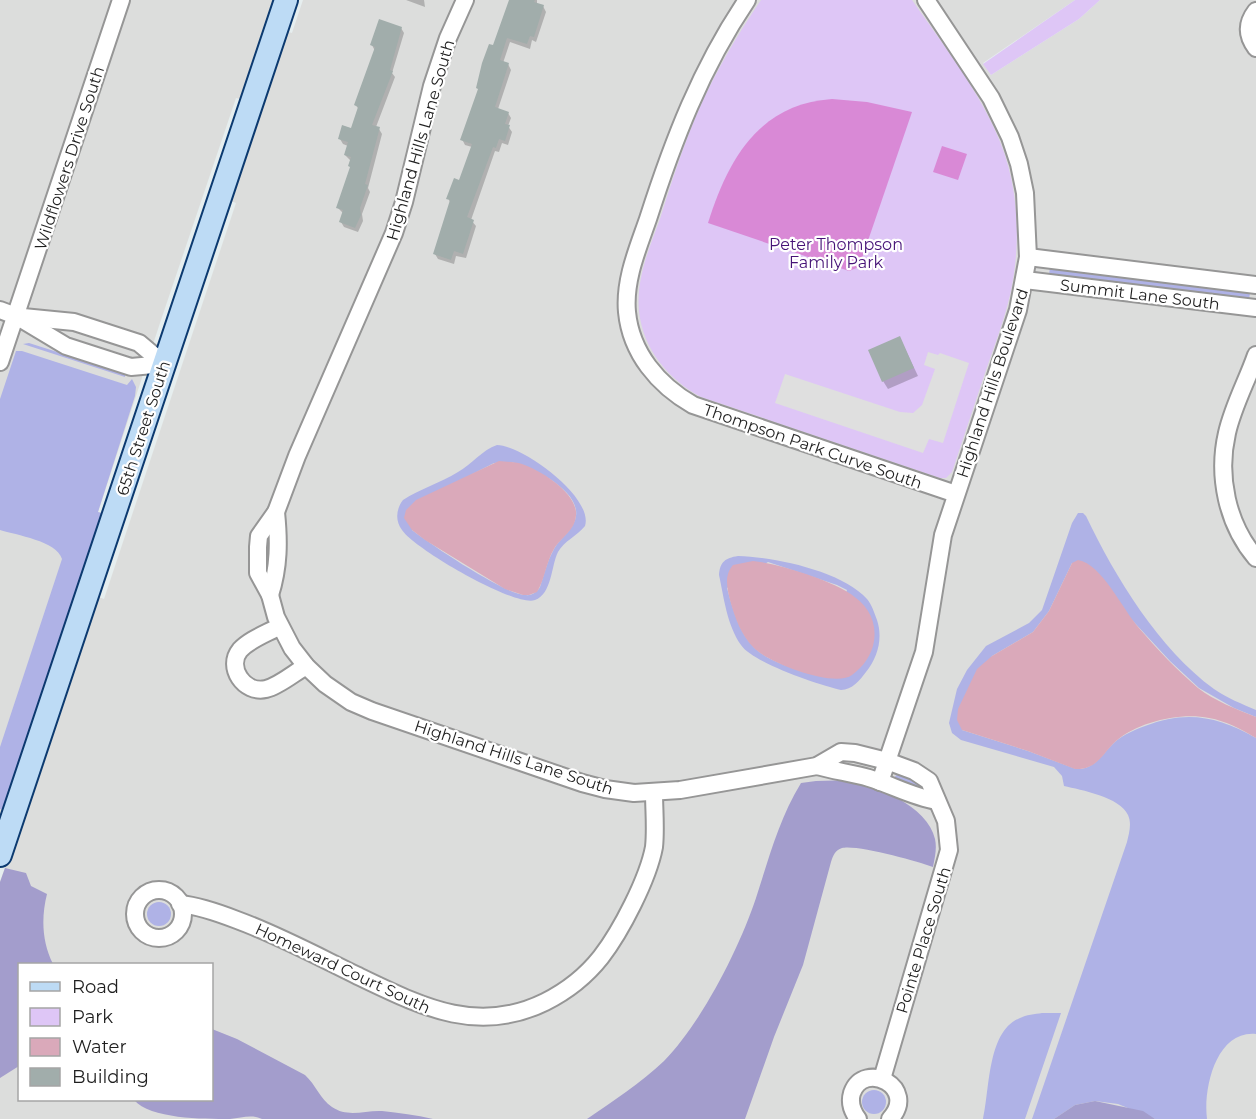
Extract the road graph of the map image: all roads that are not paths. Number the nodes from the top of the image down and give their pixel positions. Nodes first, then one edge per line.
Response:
1 (121, 0) edge
2 (286, 0) edge
3 (465, 0) edge
4 (747, 0) edge
5 (926, 0) edge
6 (1256, 11) edge
7 (1256, 48) edge
8 (1028, 257) junction
9 (1025, 280) junction
10 (1256, 285) edge
11 (1256, 308) edge
12 (8, 313) edge
13 (1256, 355) edge
14 (0, 362) edge
15 (164, 364) junction
16 (956, 494) junction
17 (1256, 558) edge
18 (280, 626) junction
19 (306, 666) junction
20 (888, 761) junction
21 (817, 766) junction
22 (880, 782) junction
23 (654, 792) junction
24 (937, 801) junction
25 (0, 855) edge
26 (180, 904) dead end
27 (882, 1078) junction
28 (858, 1119) edge
29 (890, 1119) edge

1 - 12 street, Wildflowers Drive South
2 - 15 street, 65th Street South
3 - 18 street, Highland Hills Lane South
4 - 16 street, Thompson Park Curve South
5 - 8 street, Highland Hills Boulevard
6 - 7 street
8 - 9 street, Highland Hills Boulevard
8 - 10 street, Summit Lane South
9 - 11 street, Summit Lane South
9 - 16 street, Highland Hills Boulevard
12 - 14 street, Wildflowers Drive South
12 - 15 street
12 - 15 street
13 - 17 street
15 - 25 street, 65th Street South
16 - 20 street, Highland Hills Boulevard
18 - 19 street, Highland Hills Lane South
18 - 19 street
19 - 23 street, Highland Hills Lane South
20 - 21 street, Highland Hills Lane South
20 - 22 street, Highland Hills Boulevard
20 - 24 street, Pointe Place South
21 - 22 street, Highland Hills Lane South
21 - 23 street, Highland Hills Lane South
22 - 24 street
23 - 26 street, Homeward Court South
24 - 27 street, Pointe Place South
27 - 28 street
27 - 29 street

